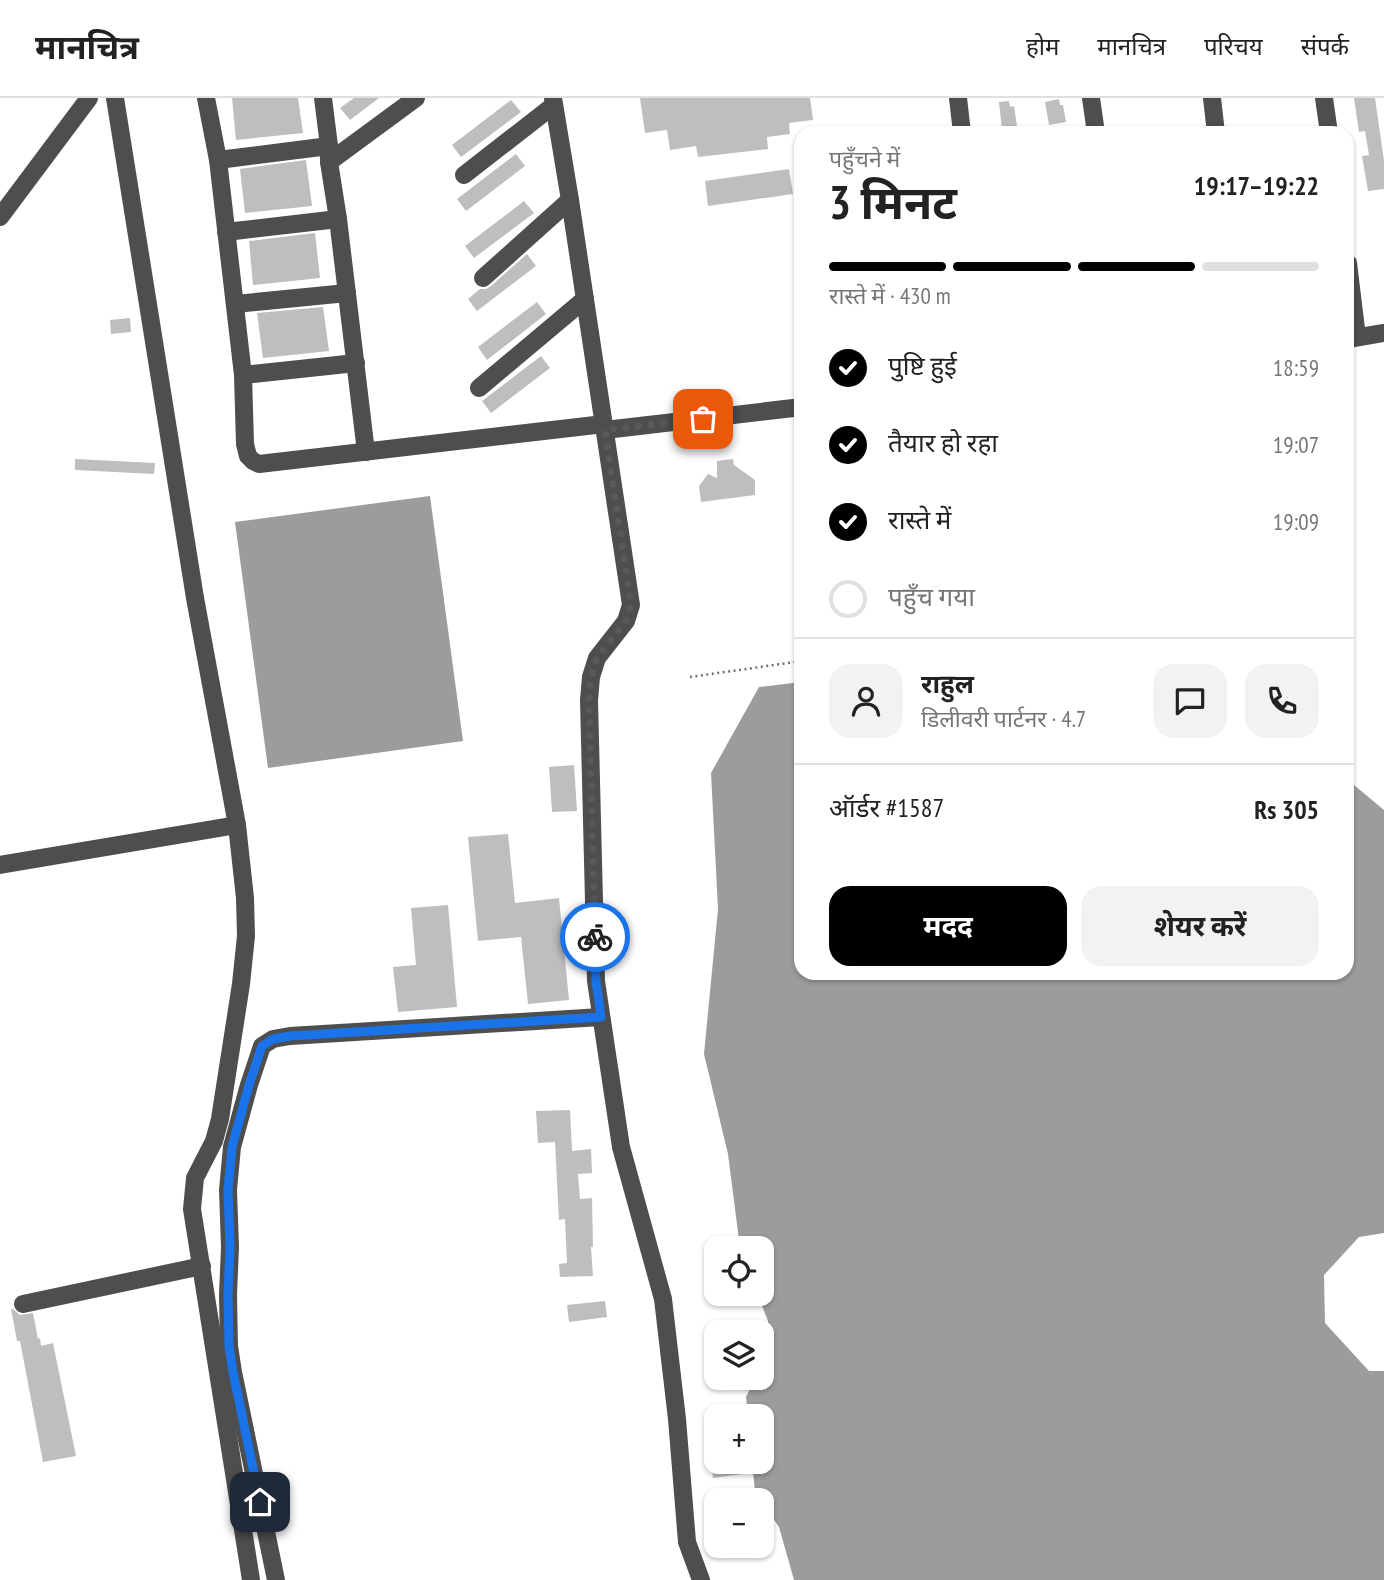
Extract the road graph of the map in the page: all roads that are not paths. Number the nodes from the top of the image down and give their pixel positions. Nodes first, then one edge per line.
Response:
1 (89, 98) edge
2 (115, 98) edge
3 (206, 98) edge
4 (323, 98) edge
5 (416, 98) edge
6 (958, 98) edge
7 (1091, 98) edge
8 (1212, 98) edge
9 (1324, 98) edge
10 (553, 101) edge
11 (961, 126) edge
12 (1095, 126) edge
13 (1215, 126) edge
14 (1328, 126) edge
15 (329, 154) junction
16 (218, 160) junction
17 (464, 175) dead end
18 (570, 200) junction
19 (0, 217) edge
20 (338, 219) junction
21 (226, 232) junction
22 (483, 278) dead end
23 (347, 293) junction
24 (585, 299) junction
25 (234, 304) junction
26 (1384, 333) edge
27 (1354, 338) edge
28 (356, 363) junction
29 (243, 375) junction
30 (479, 388) dead end
31 (794, 408) edge
32 (604, 427) junction
33 (366, 452) junction
34 (237, 825) junction
35 (0, 865) edge
36 (601, 1017) junction
37 (201, 1266) junction
38 (23, 1304) dead end
39 (251, 1580) edge
40 (276, 1580) edge
41 (701, 1580) edge

1 - 19 street
2 - 34 street
3 - 16 street
4 - 15 street
5 - 15 street
6 - 11 street
7 - 12 street
8 - 13 street
9 - 14 street
10 - 17 street
10 - 18 street
15 - 16 street
15 - 20 street
16 - 21 street
18 - 22 street
18 - 24 street
20 - 21 street
20 - 23 street
21 - 25 street
23 - 25 street
23 - 28 street
24 - 30 street
24 - 32 street
25 - 29 street
26 - 27 street
28 - 29 street
28 - 33 street
29 - 33 street
31 - 32 street
32 - 33 street
32 - 36 street
34 - 35 street
34 - 37 street
36 - 40 street
36 - 41 street
37 - 38 street
37 - 39 street

